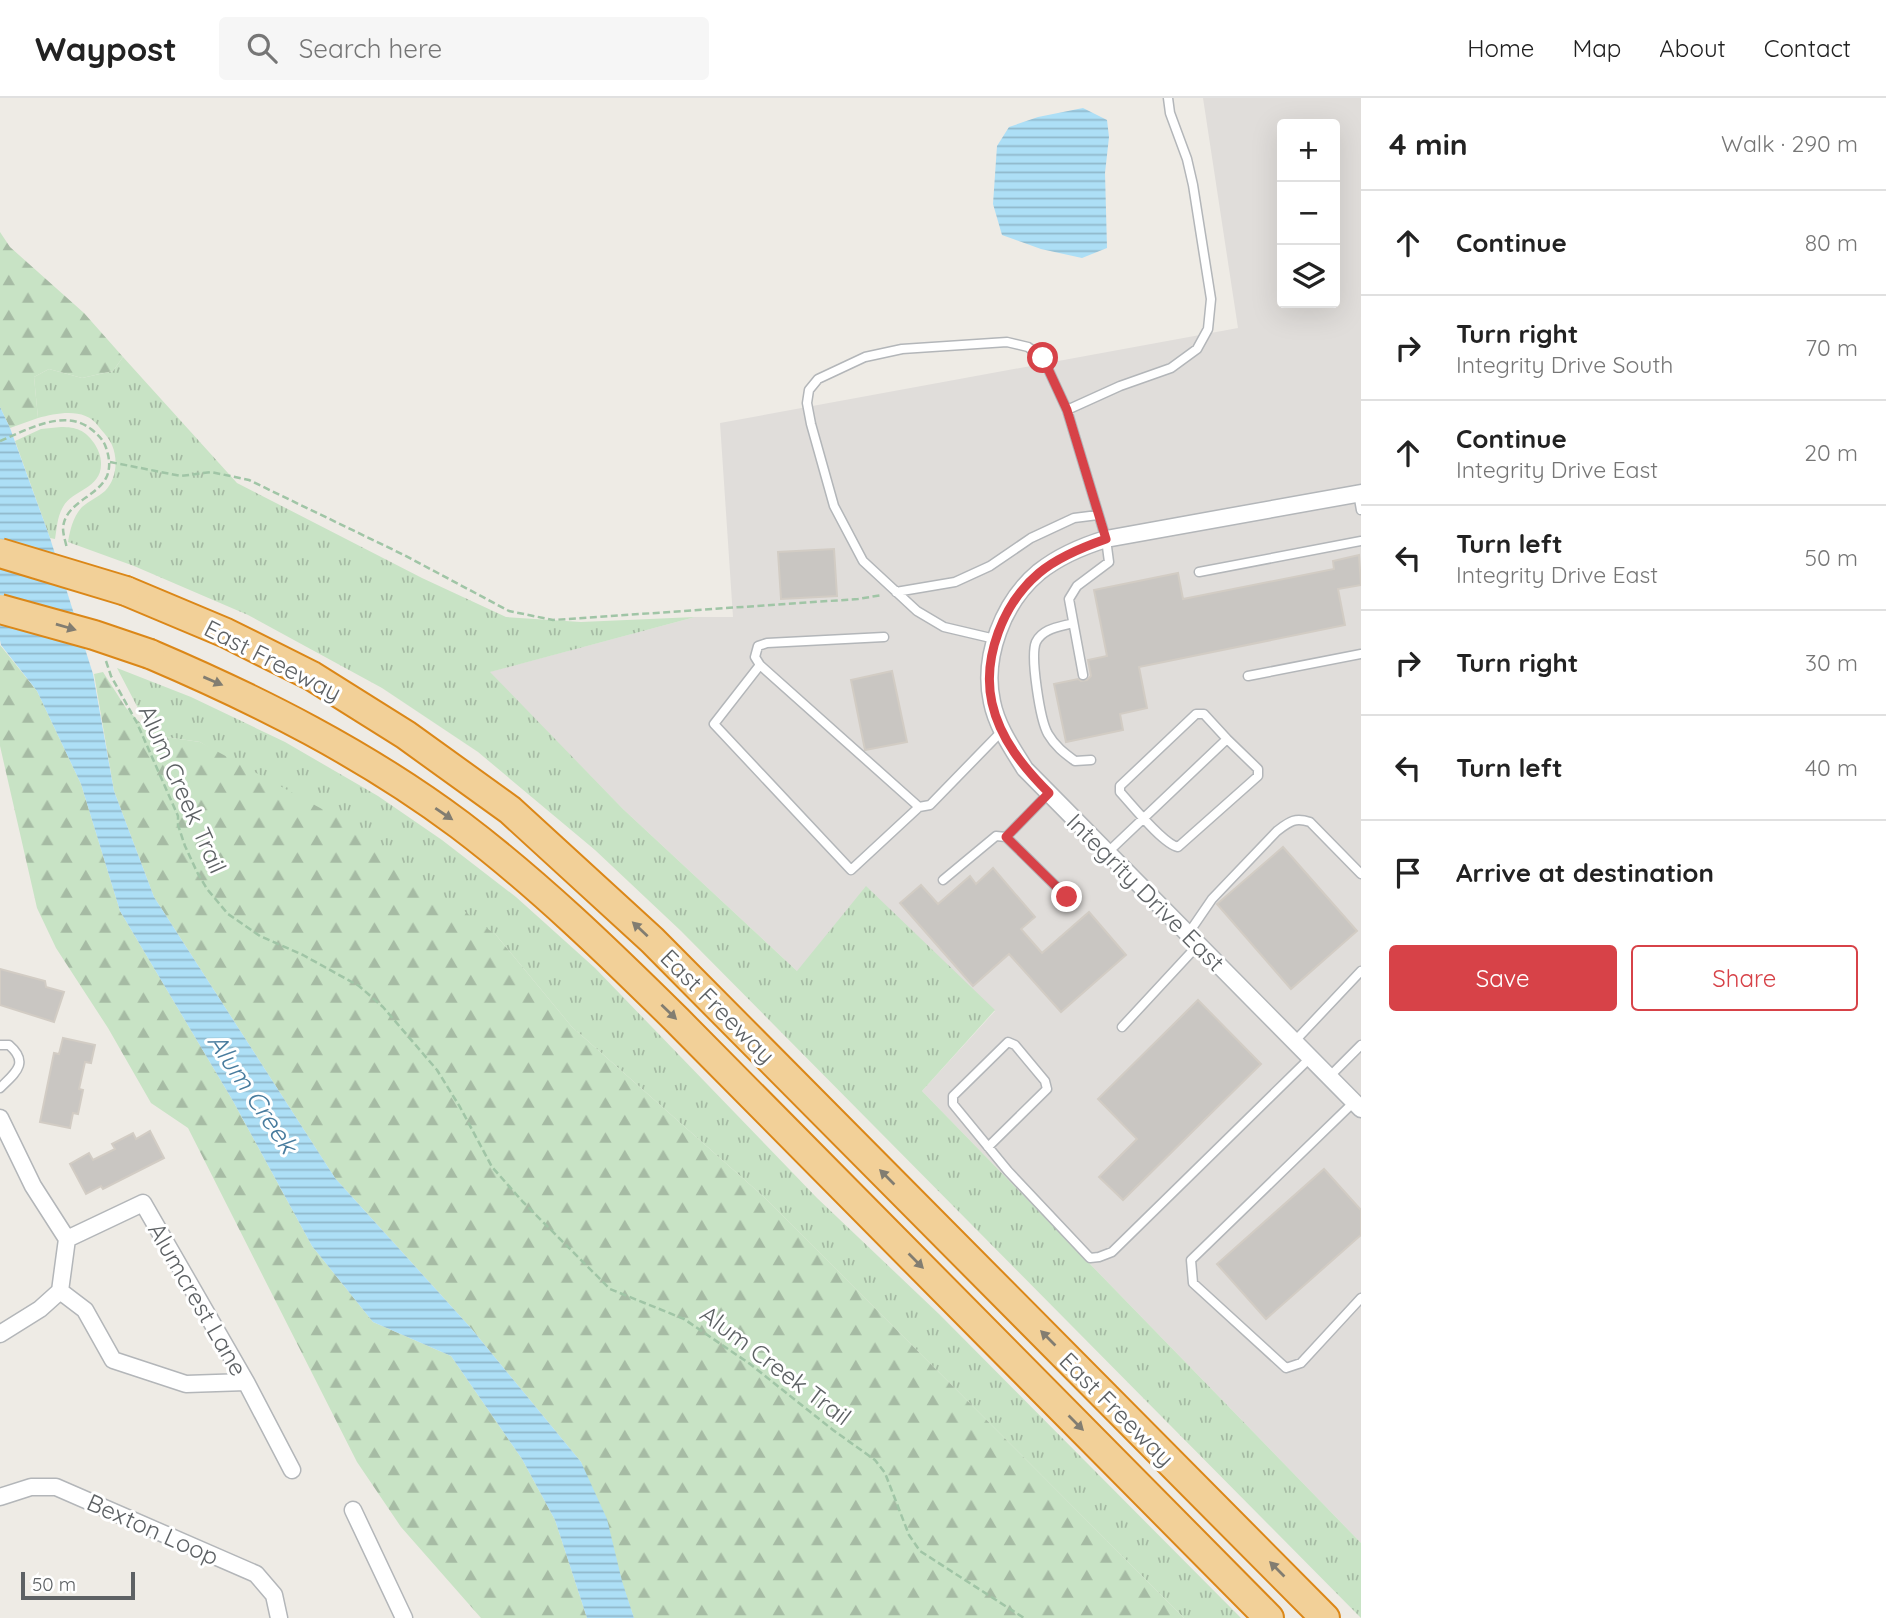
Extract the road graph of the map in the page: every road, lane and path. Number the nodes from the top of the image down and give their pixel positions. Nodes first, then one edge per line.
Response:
1 (1168, 98) edge
2 (1067, 410) junction
3 (0, 441) edge
4 (110, 462) junction
5 (1360, 493) edge
6 (1361, 510) edge
7 (1098, 516) junction
8 (1106, 539) junction
9 (1361, 541) edge
10 (0, 553) edge
11 (67, 553) dead end
12 (1199, 572) dead end
13 (896, 592) junction
14 (0, 609) edge
15 (1073, 623) junction
16 (884, 638) dead end
17 (994, 642) junction
18 (1361, 654) edge
19 (105, 657) dead end
20 (760, 665) junction
21 (1083, 675) dead end
22 (1248, 676) dead end
23 (1002, 732) junction
24 (1227, 739) junction
25 (1091, 760) dead end
26 (1049, 793) junction
27 (919, 807) junction
28 (1144, 818) junction
29 (1006, 837) junction
30 (1107, 853) junction
31 (1361, 874) edge
32 (943, 880) dead end
33 (1067, 897) dead end
34 (1193, 940) junction
35 (1361, 971) edge
36 (1122, 1027) dead end
37 (1294, 1042) junction
38 (0, 1045) edge
39 (1361, 1045) edge
40 (1310, 1058) junction
41 (1329, 1077) junction
42 (0, 1088) edge
43 (1357, 1106) edge
44 (0, 1118) edge
45 (989, 1147) junction
46 (67, 1239) junction
47 (60, 1291) junction
48 (1361, 1298) edge
49 (0, 1334) edge
50 (246, 1382) junction
51 (292, 1470) dead end
52 (0, 1497) edge
53 (354, 1510) dead end
54 (279, 1618) edge
55 (404, 1618) edge
56 (1024, 1618) edge
57 (1269, 1618) edge
58 (1325, 1618) edge

1 - 2 lane
2 - 7 lane
2 - 13 lane
3 - 4 path
4 - 11 path
4 - 13 path
5 - 6 lane
5 - 8 street
7 - 8 lane
7 - 13 lane
8 - 15 lane
8 - 17 street
9 - 12 lane
58 -> 10 highway, East Freeway, bridge
13 - 17 lane
14 -> 57 highway, East Freeway, bridge
15 - 21 lane
15 - 25 lane
16 - 20 lane
17 - 23 street, Integrity Drive East
18 - 22 lane
19 - 56 path, Alum Creek Trail
20 - 27 lane
20 - 27 lane
23 - 26 street, Integrity Drive East
23 - 27 lane
24 - 28 lane
24 - 28 lane
24 - 28 lane
26 - 29 lane
26 - 30 street, Integrity Drive East
28 - 30 lane
29 - 32 lane
29 - 33 lane
30 - 34 street, Integrity Drive East
31 - 34 lane
34 - 36 lane
34 - 37 street, Integrity Drive East
35 - 37 lane
37 - 40 street, Integrity Drive East
38 - 42 lane
39 - 41 lane
40 - 41 street, Integrity Drive East
40 - 45 lane
41 - 43 street, Integrity Drive East
43 - 48 lane
44 - 46 street
45 - 45 lane
46 - 47 street
46 - 50 street, Alumcrest Lane
47 - 49 street
47 - 50 street
50 - 51 street, Alumcrest Lane
52 - 54 street, Bexton Loop
53 - 55 street

